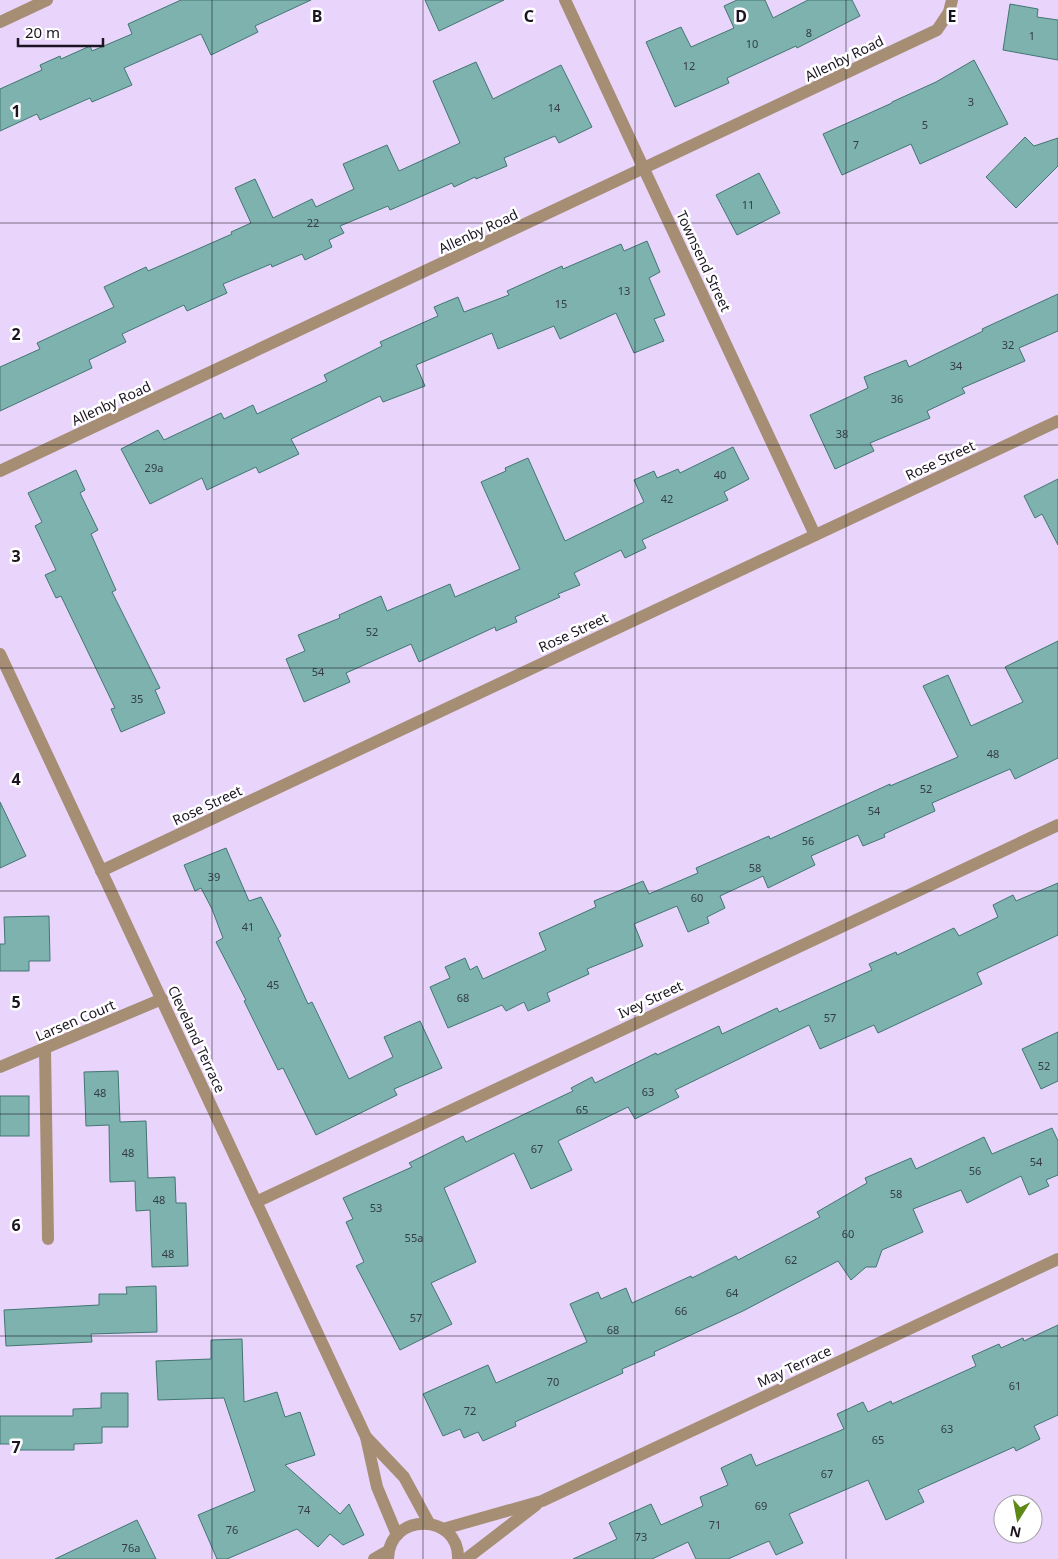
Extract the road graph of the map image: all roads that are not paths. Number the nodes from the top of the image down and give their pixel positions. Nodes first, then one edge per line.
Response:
1 (47, 0) edge
2 (566, 0) edge
3 (952, 0) edge
4 (0, 22) edge
5 (644, 170) junction
6 (1058, 421) edge
7 (0, 471) edge
8 (815, 536) junction
9 (0, 654) edge
10 (1058, 825) edge
11 (101, 871) junction
12 (162, 1000) junction
13 (45, 1049) junction
14 (0, 1067) edge
15 (256, 1202) junction
16 (48, 1239) dead end
17 (1058, 1259) edge
18 (366, 1437) junction
19 (542, 1501) junction
20 (429, 1523) junction
21 (443, 1529) junction
22 (397, 1535) junction
23 (388, 1555) edge
24 (374, 1559) edge
25 (458, 1559) edge
26 (466, 1559) edge

1 - 4 street
2 - 5 street, Townsend Street
3 - 5 street, Allenby Road
5 - 7 street, Allenby Road
5 - 8 street, Townsend Street
6 - 8 street, Rose Street
8 - 11 street, Rose Street
9 - 11 street, Cleveland Terrace
10 - 15 street, Ivey Street
11 - 12 street, Cleveland Terrace
12 - 13 street, Larsen Court
12 - 15 street, Cleveland Terrace
13 - 14 street, Larsen Court
13 - 16 street
15 - 18 street, Cleveland Terrace
17 - 19 street, May Terrace
18 - 20 street, Cleveland Terrace
18 - 22 street, Cleveland Terrace
19 - 21 street, May Terrace
19 - 26 street, May Terrace
20 - 21 street
20 - 22 street
21 - 25 street
22 - 23 street
23 - 24 street

